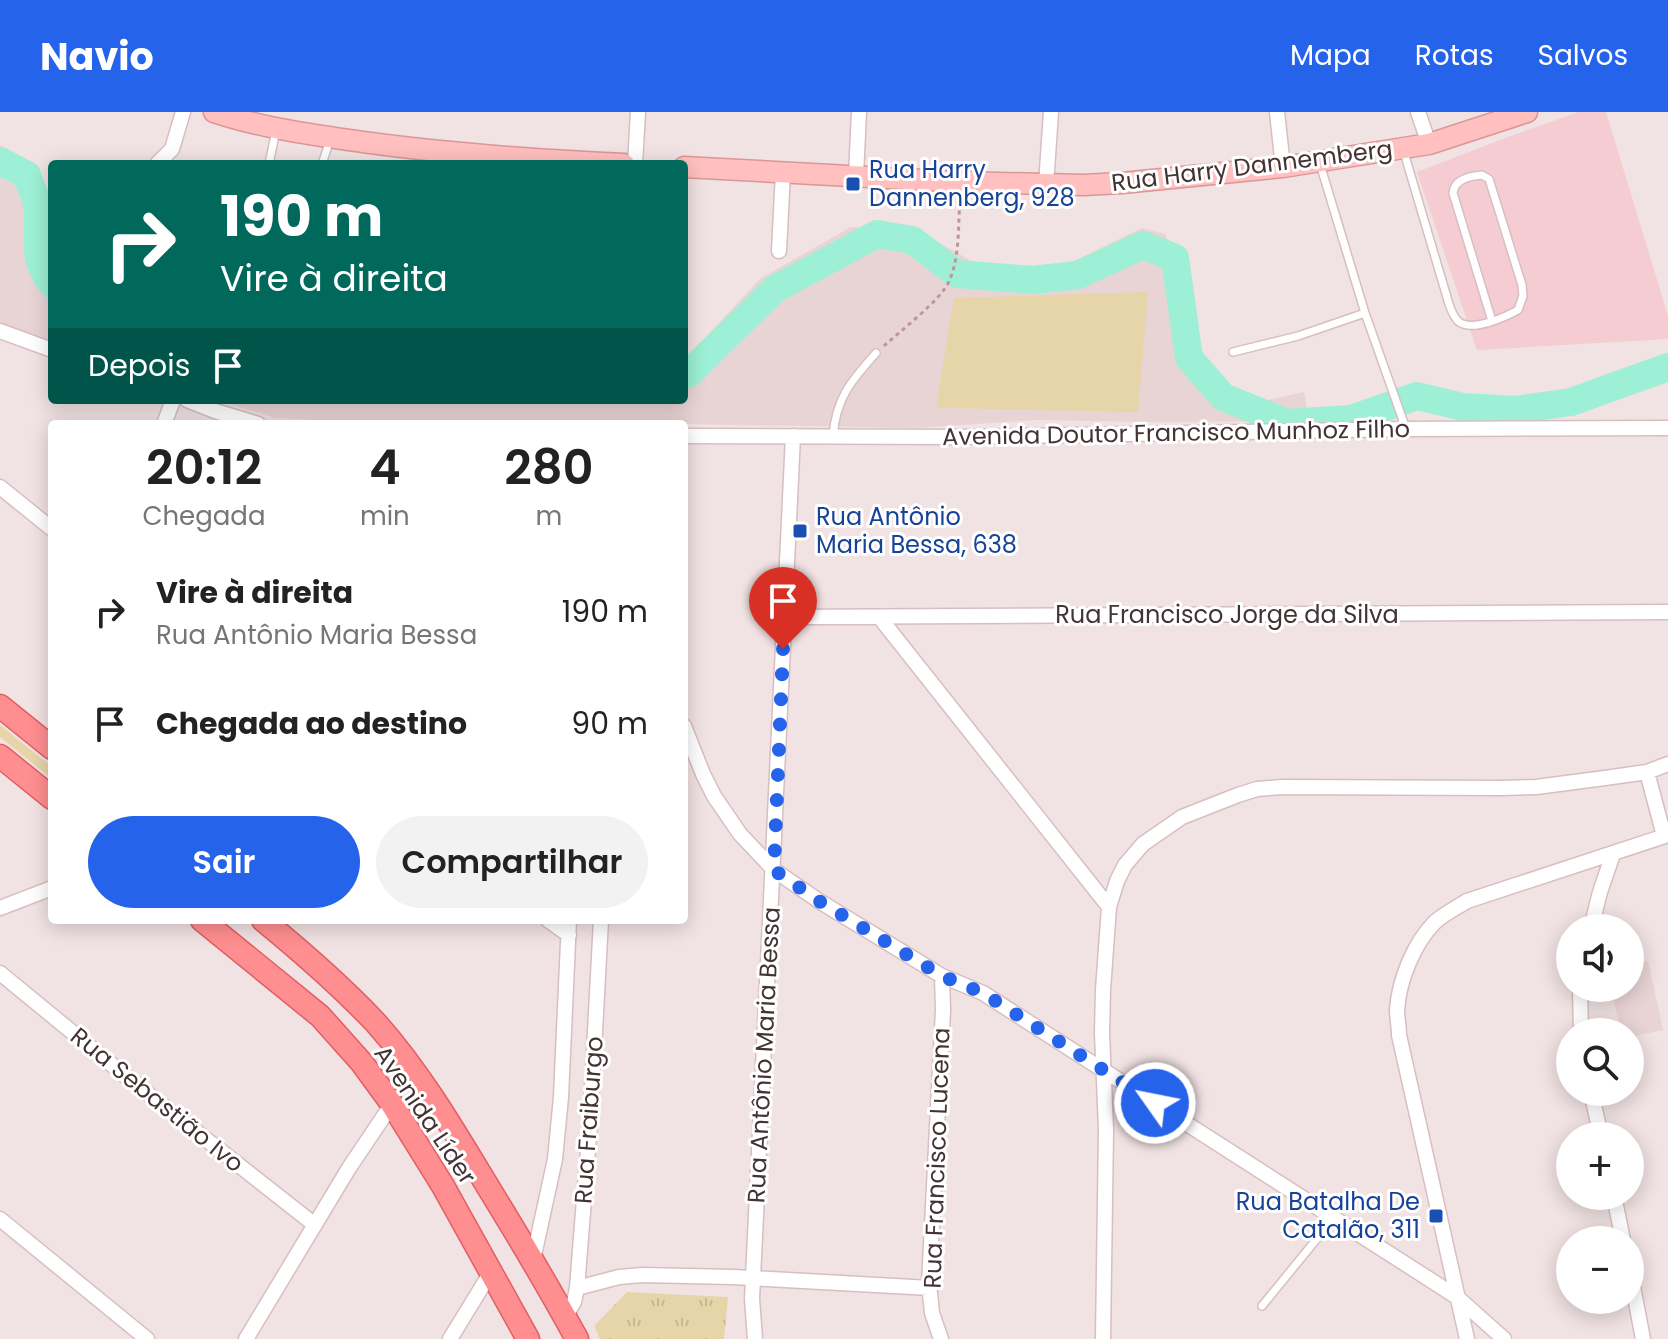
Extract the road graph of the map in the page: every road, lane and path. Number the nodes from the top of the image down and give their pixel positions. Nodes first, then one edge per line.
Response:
1 (183, 112) edge
2 (214, 112) edge
3 (638, 112) edge
4 (859, 112) edge
5 (1051, 112) edge
6 (1277, 112) edge
7 (1418, 112) edge
8 (1527, 112) edge
9 (237, 116) edge
10 (277, 128) junction
11 (330, 138) junction
12 (1429, 144) junction
13 (1403, 149) junction
14 (161, 160) edge
15 (270, 160) edge
16 (323, 160) edge
17 (556, 160) edge
18 (635, 160) edge
19 (1320, 162) junction
20 (688, 167) edge
21 (1283, 167) junction
22 (783, 172) junction
23 (856, 176) junction
24 (961, 182) junction
25 (1046, 185) junction
26 (779, 251) dead end
27 (1365, 313) junction
28 (1492, 321) junction
29 (0, 331) edge
30 (48, 349) edge
31 (1233, 352) dead end
32 (876, 353) joint
33 (197, 404) edge
34 (245, 420) edge
35 (1668, 428) edge
36 (1406, 429) junction
37 (688, 436) edge
38 (793, 436) junction
39 (833, 436) junction
40 (0, 487) edge
41 (48, 526) edge
42 (1668, 612) edge
43 (785, 617) junction
44 (880, 618) junction
45 (0, 706) edge
46 (688, 736) edge
47 (48, 745) edge
48 (0, 756) edge
49 (1668, 764) edge
50 (1647, 772) junction
51 (48, 795) edge
52 (1666, 836) edge
53 (1613, 854) junction
54 (774, 870) junction
55 (48, 890) edge
56 (1109, 907) junction
57 (0, 908) edge
58 (1594, 914) edge
59 (207, 924) edge
60 (268, 924) edge
61 (601, 924) edge
62 (569, 928) edge
63 (0, 973) edge
64 (942, 976) junction
65 (1104, 1070) junction
66 (392, 1104) junction
67 (0, 1219) edge
68 (1333, 1219) junction
69 (315, 1225) junction
70 (533, 1260) junction
71 (491, 1272) junction
72 (753, 1278) junction
73 (577, 1288) junction
74 (930, 1288) junction
75 (1457, 1297) junction
76 (1262, 1306) dead end
77 (1638, 1314) edge
78 (565, 1317) junction
79 (147, 1339) edge
80 (246, 1339) edge
81 (450, 1339) edge
82 (528, 1339) edge
83 (577, 1339) edge
84 (755, 1339) edge
85 (941, 1339) edge
86 (1103, 1339) edge
87 (1467, 1339) edge
88 (1504, 1339) edge
89 (1643, 1339) edge

1 - 14 street
2 - 9 main road
3 - 18 street
4 - 23 street
5 - 25 street
6 - 21 street
7 - 12 street
8 - 12 main road, Rua Harry Dannemberg
9 - 10 main road
10 - 11 main road
10 - 15 lane
11 - 16 lane
11 - 17 main road
12 - 13 main road, Rua Harry Dannemberg
13 - 19 main road, Rua Harry Dannemberg
13 - 28 lane
19 - 21 main road, Rua Harry Dannemberg
19 - 27 lane
20 - 22 main road, Rua Harry Dannemberg
21 - 25 main road, Rua Harry Dannemberg
22 - 23 main road, Rua Harry Dannemberg
22 - 26 street
23 - 24 main road, Rua Harry Dannemberg
24 - 25 main road, Rua Harry Dannemberg
24 - 32 path
27 - 31 lane
27 - 36 lane
28 - 28 lane
29 - 30 street
32 - 39 lane
33 - 34 street
35 - 36 street, Avenida Doutor Francisco Munhoz Filho
36 - 39 street, Avenida Doutor Francisco Munhoz Filho
37 - 38 street, Avenida Doutor Francisco Munhoz Filho
38 - 39 street, Avenida Doutor Francisco Munhoz Filho
38 - 43 street, Rua Antônio Maria Bessa
40 - 41 street
42 - 44 street, Rua Francisco Jorge da Silva
43 - 44 street, Rua Francisco Jorge da Silva
43 - 54 street, Rua Antônio Maria Bessa
44 - 56 street
45 - 47 main road
46 - 54 street
48 - 51 main road
49 - 50 street
50 - 52 street
50 - 56 street
52 - 53 street
53 - 58 street
53 - 75 street
54 - 64 street
54 - 72 street, Rua Antônio Maria Bessa
55 - 57 street
56 - 65 street
59 - 66 main road, Avenida Líder
60 - 70 main road, Avenida Líder
61 - 73 street, Rua Fraiburgo
62 - 70 street, Rua Fraiburgo
63 - 69 street, Rua Sebastião Ivo
64 - 65 street
64 - 74 street, Rua Francisco Lucena
65 - 68 street
65 - 86 street
66 - 69 street
66 - 71 main road, Avenida Líder
67 - 79 street
68 - 75 street
68 - 76 lane
69 - 80 street
70 - 78 main road, Avenida Líder
71 - 81 street
71 - 82 main road, Avenida Líder
72 - 73 street
72 - 74 street
72 - 84 street, Rua Antônio Maria Bessa
73 - 78 street, Rua Fraiburgo
74 - 85 street, Rua Francisco Lucena
75 - 87 street
75 - 88 street
77 - 89 street
78 - 83 main road, Avenida Líder

